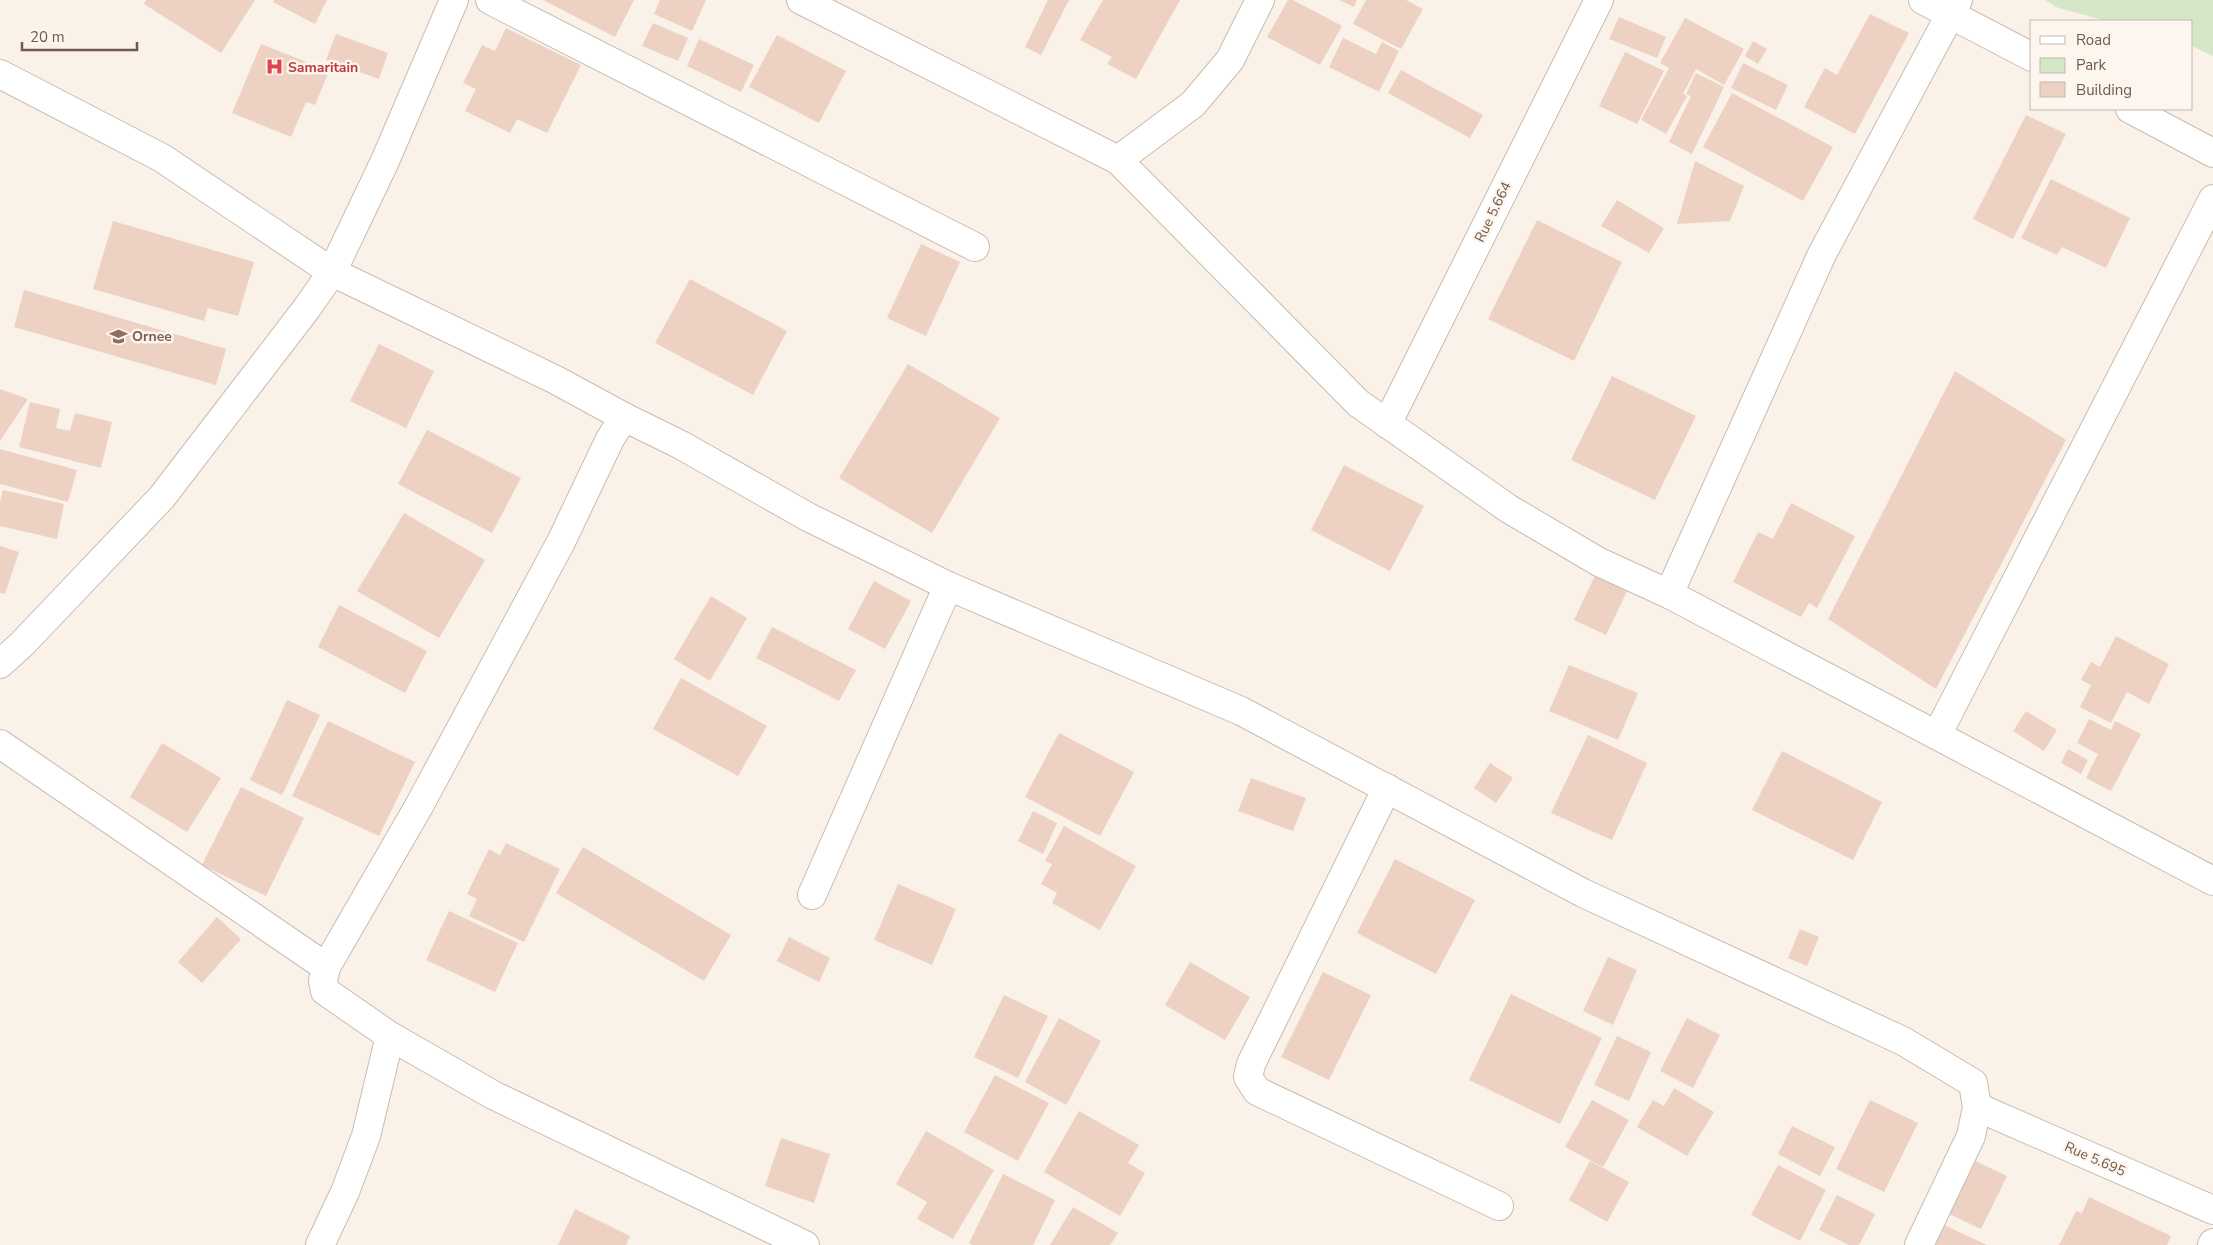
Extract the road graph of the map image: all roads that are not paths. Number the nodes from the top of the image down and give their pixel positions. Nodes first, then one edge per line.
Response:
1 (454, 0) edge
2 (490, 0) edge
3 (801, 0) edge
4 (1260, 0) edge
5 (1599, 0) edge
6 (1923, 0) edge
7 (1954, 7) edge
8 (2030, 56) edge
9 (0, 74) edge
10 (2132, 110) edge
11 (2213, 153) edge
12 (1118, 160) junction
13 (2213, 199) edge
14 (974, 248) dead end
15 (332, 272) junction
16 (624, 417) junction
17 (1387, 424) junction
18 (948, 586) junction
19 (1669, 594) junction
20 (0, 664) edge
21 (1938, 736) junction
22 (0, 744) edge
23 (1387, 788) junction
24 (2213, 881) edge
25 (812, 895) dead end
26 (326, 967) junction
27 (390, 1036) junction
28 (1977, 1107) junction
29 (1499, 1206) dead end
30 (2213, 1210) edge
31 (320, 1245) edge
32 (805, 1245) edge
33 (1919, 1245) edge

1 - 15 street
2 - 14 street
3 - 12 street
4 - 12 street
5 - 17 street, Rue 5.664
6 - 7 street
7 - 8 street
7 - 19 street
9 - 15 street
10 - 11 street
12 - 17 street
13 - 21 street
15 - 16 street
15 - 20 street
16 - 18 street
16 - 26 street
17 - 19 street
18 - 23 street
18 - 25 street
19 - 21 street
21 - 24 street
22 - 26 street
23 - 28 street
23 - 29 street
26 - 27 street
27 - 31 street
27 - 32 street
28 - 30 street, Rue 5.695
28 - 33 street

